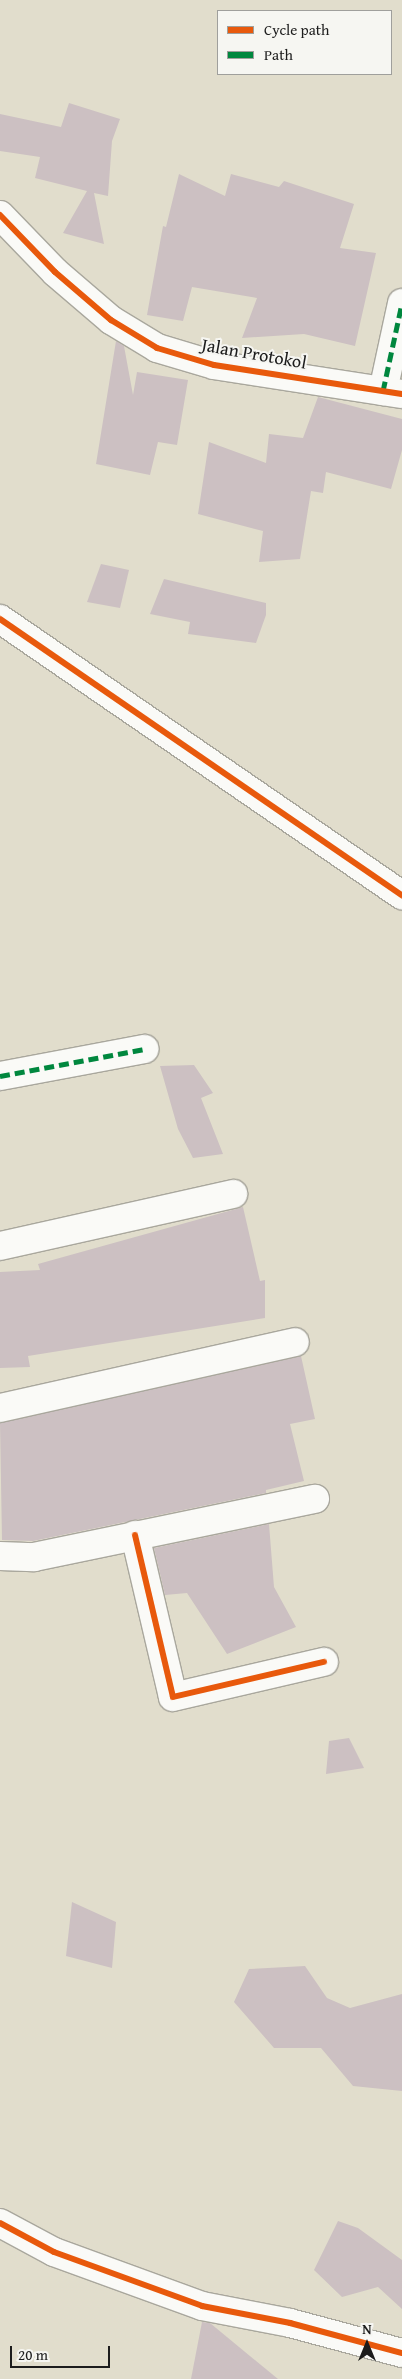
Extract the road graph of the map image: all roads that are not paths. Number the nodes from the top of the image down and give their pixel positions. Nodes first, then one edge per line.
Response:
1 (0, 215) edge
2 (402, 303) edge
3 (392, 392) edge
4 (0, 619) edge
5 (402, 895) edge
6 (144, 1049) dead end
7 (0, 1076) edge
8 (233, 1194) dead end
9 (0, 1246) edge
10 (295, 1342) dead end
11 (0, 1408) edge
12 (315, 1499) dead end
13 (135, 1536) junction
14 (0, 1556) edge
15 (324, 1662) dead end
16 (0, 2224) edge
17 (399, 2348) edge

1 - 3 street, Jalan Protokol
2 - 3 street
4 - 5 street
6 - 7 street
8 - 9 street
10 - 11 street
12 - 13 street
13 - 14 street
13 - 15 street
16 - 17 street

